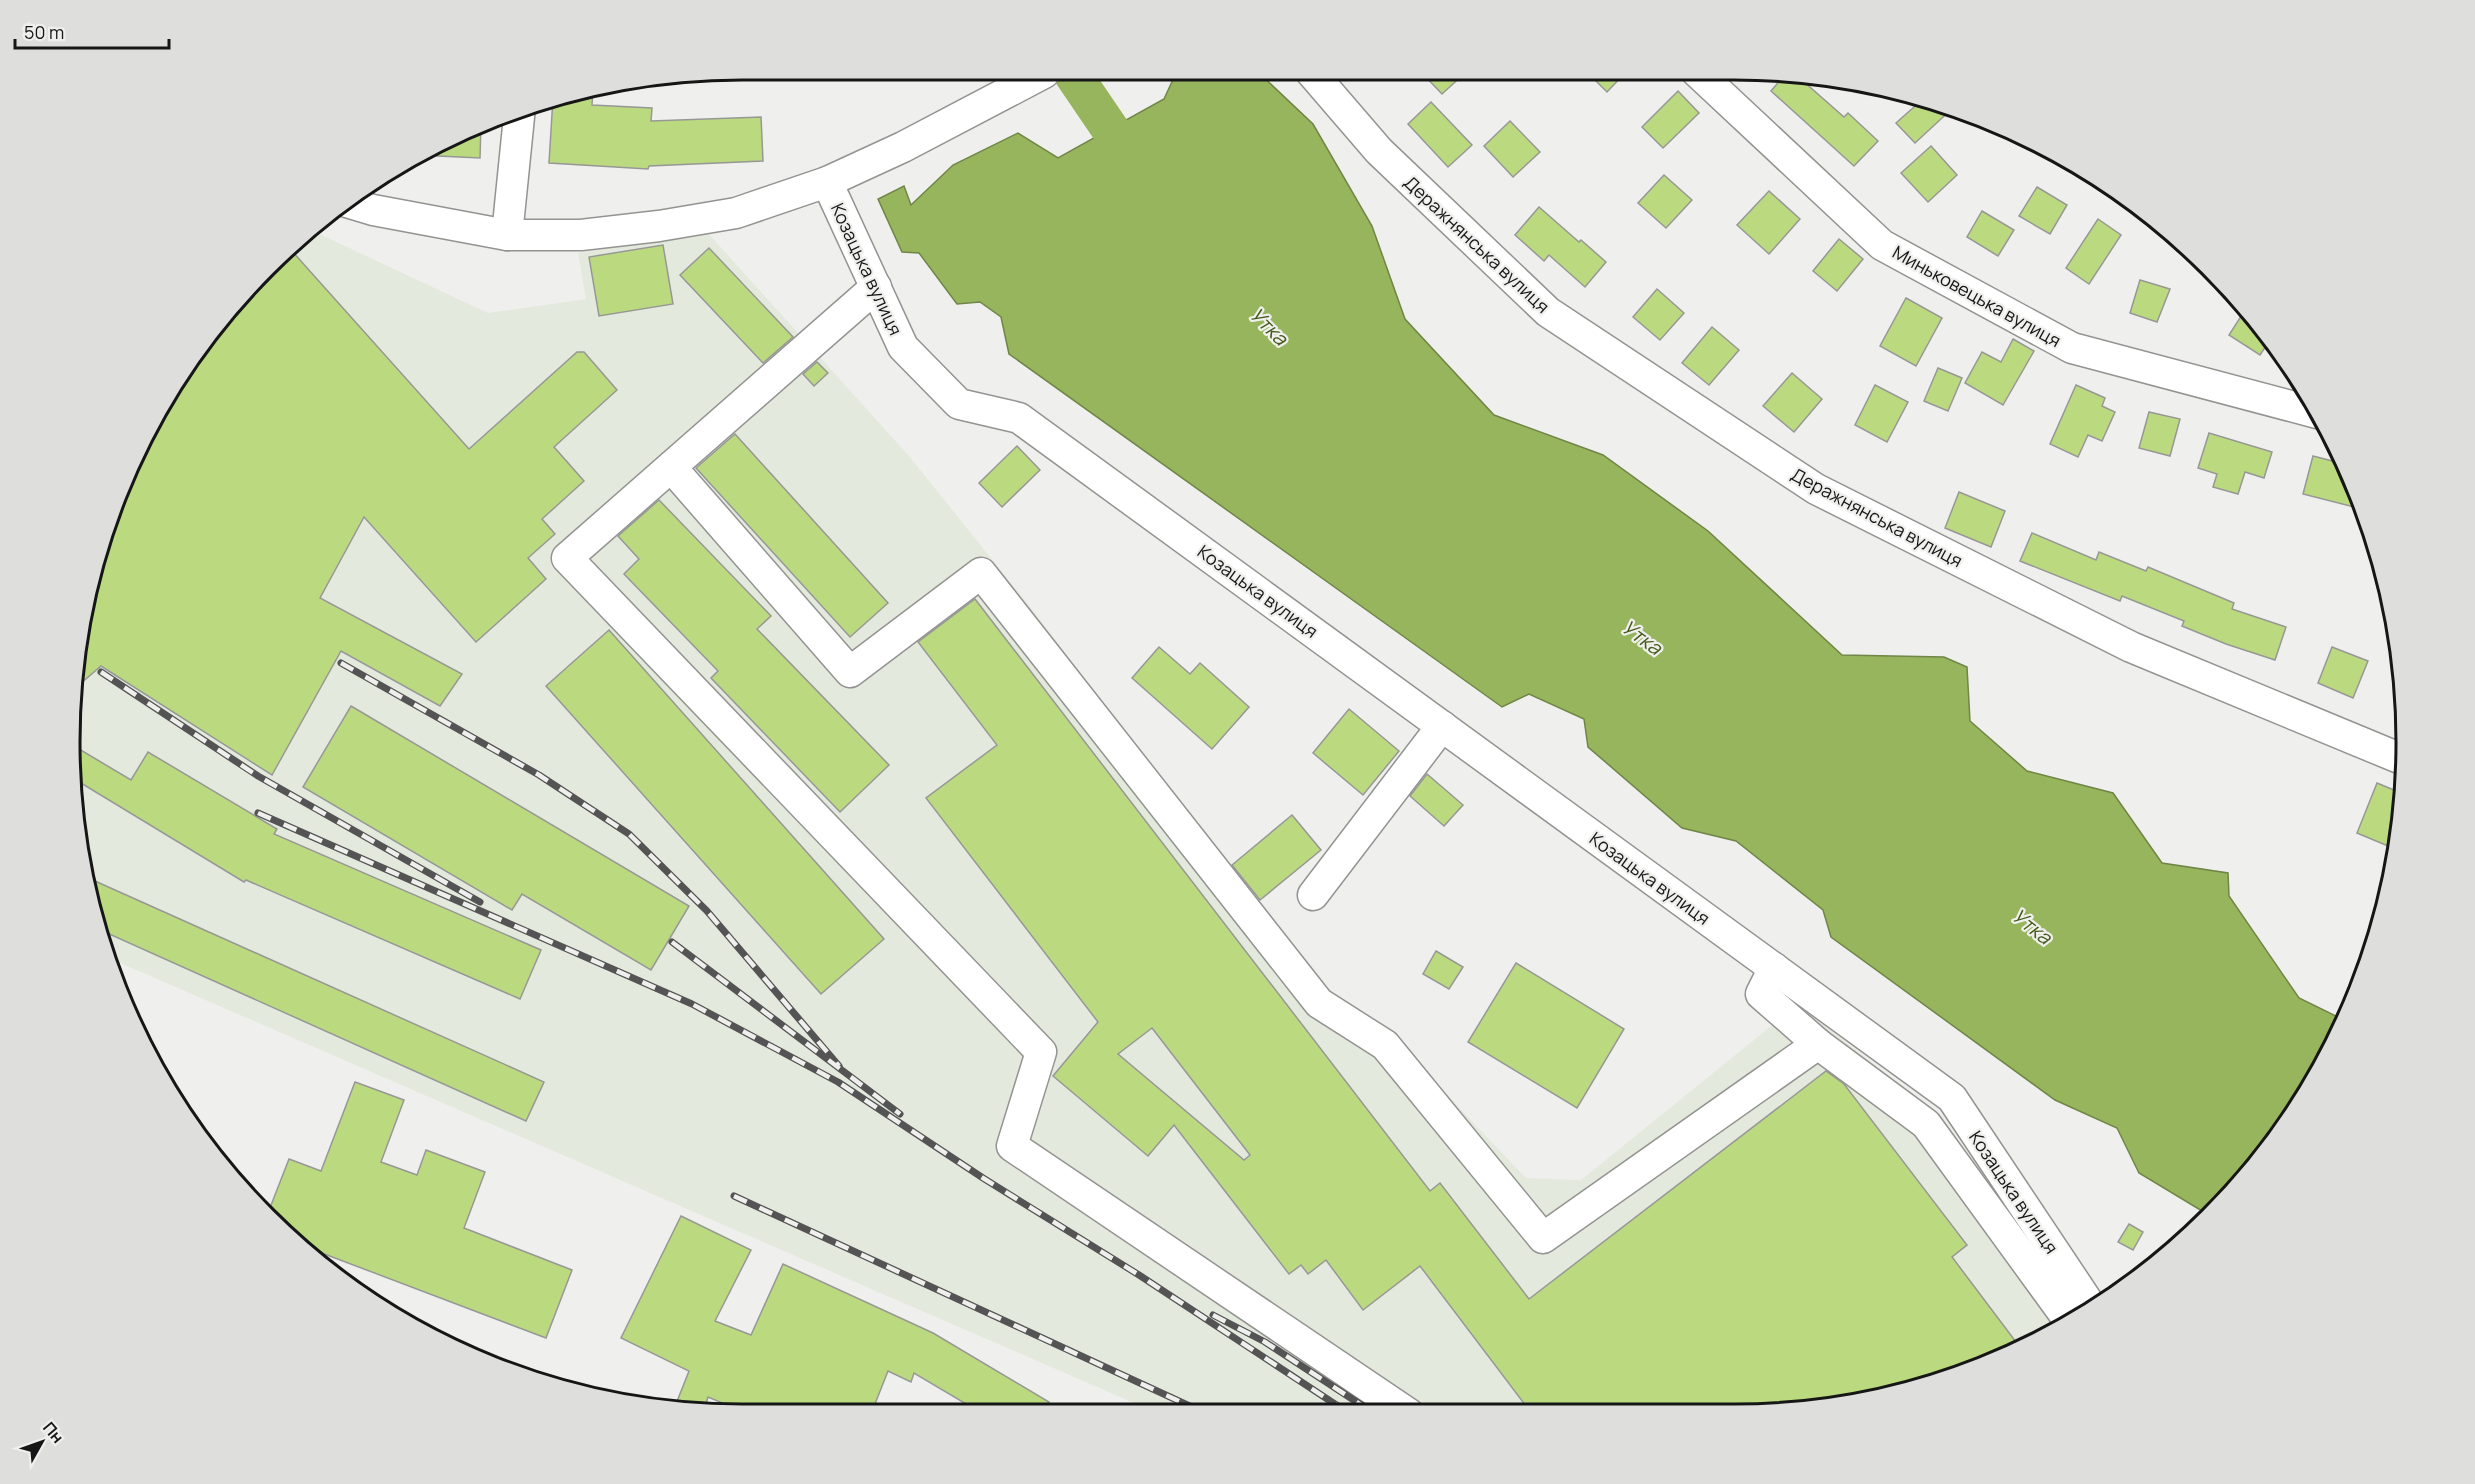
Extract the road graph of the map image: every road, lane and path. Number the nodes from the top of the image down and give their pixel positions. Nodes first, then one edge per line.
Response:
1 (1031, 80) edge
2 (1318, 80) edge
3 (1706, 80) edge
4 (519, 119) edge
5 (827, 182) junction
6 (355, 205) edge
7 (507, 235) junction
8 (876, 287) junction
9 (2307, 410) edge
10 (671, 467) junction
11 (1442, 726) junction
12 (2395, 756) edge
13 (1313, 895) dead end
14 (1774, 968) junction
15 (1818, 1044) junction
16 (2088, 1301) edge
17 (2065, 1315) edge
18 (1394, 1404) edge

1 - 5 street
2 - 12 street, Деражнянська вулиця
3 - 9 street, Миньковецька вулиця
4 - 7 street
5 - 7 street, Козацька вулиця
5 - 8 street, Козацька вулиця
6 - 7 street, Козацька вулиця
8 - 10 street
8 - 11 street, Козацька вулиця
10 - 15 street
10 - 18 street
11 - 13 street
11 - 14 street, Козацька вулиця
14 - 15 street
14 - 16 street, Козацька вулиця
15 - 17 street

